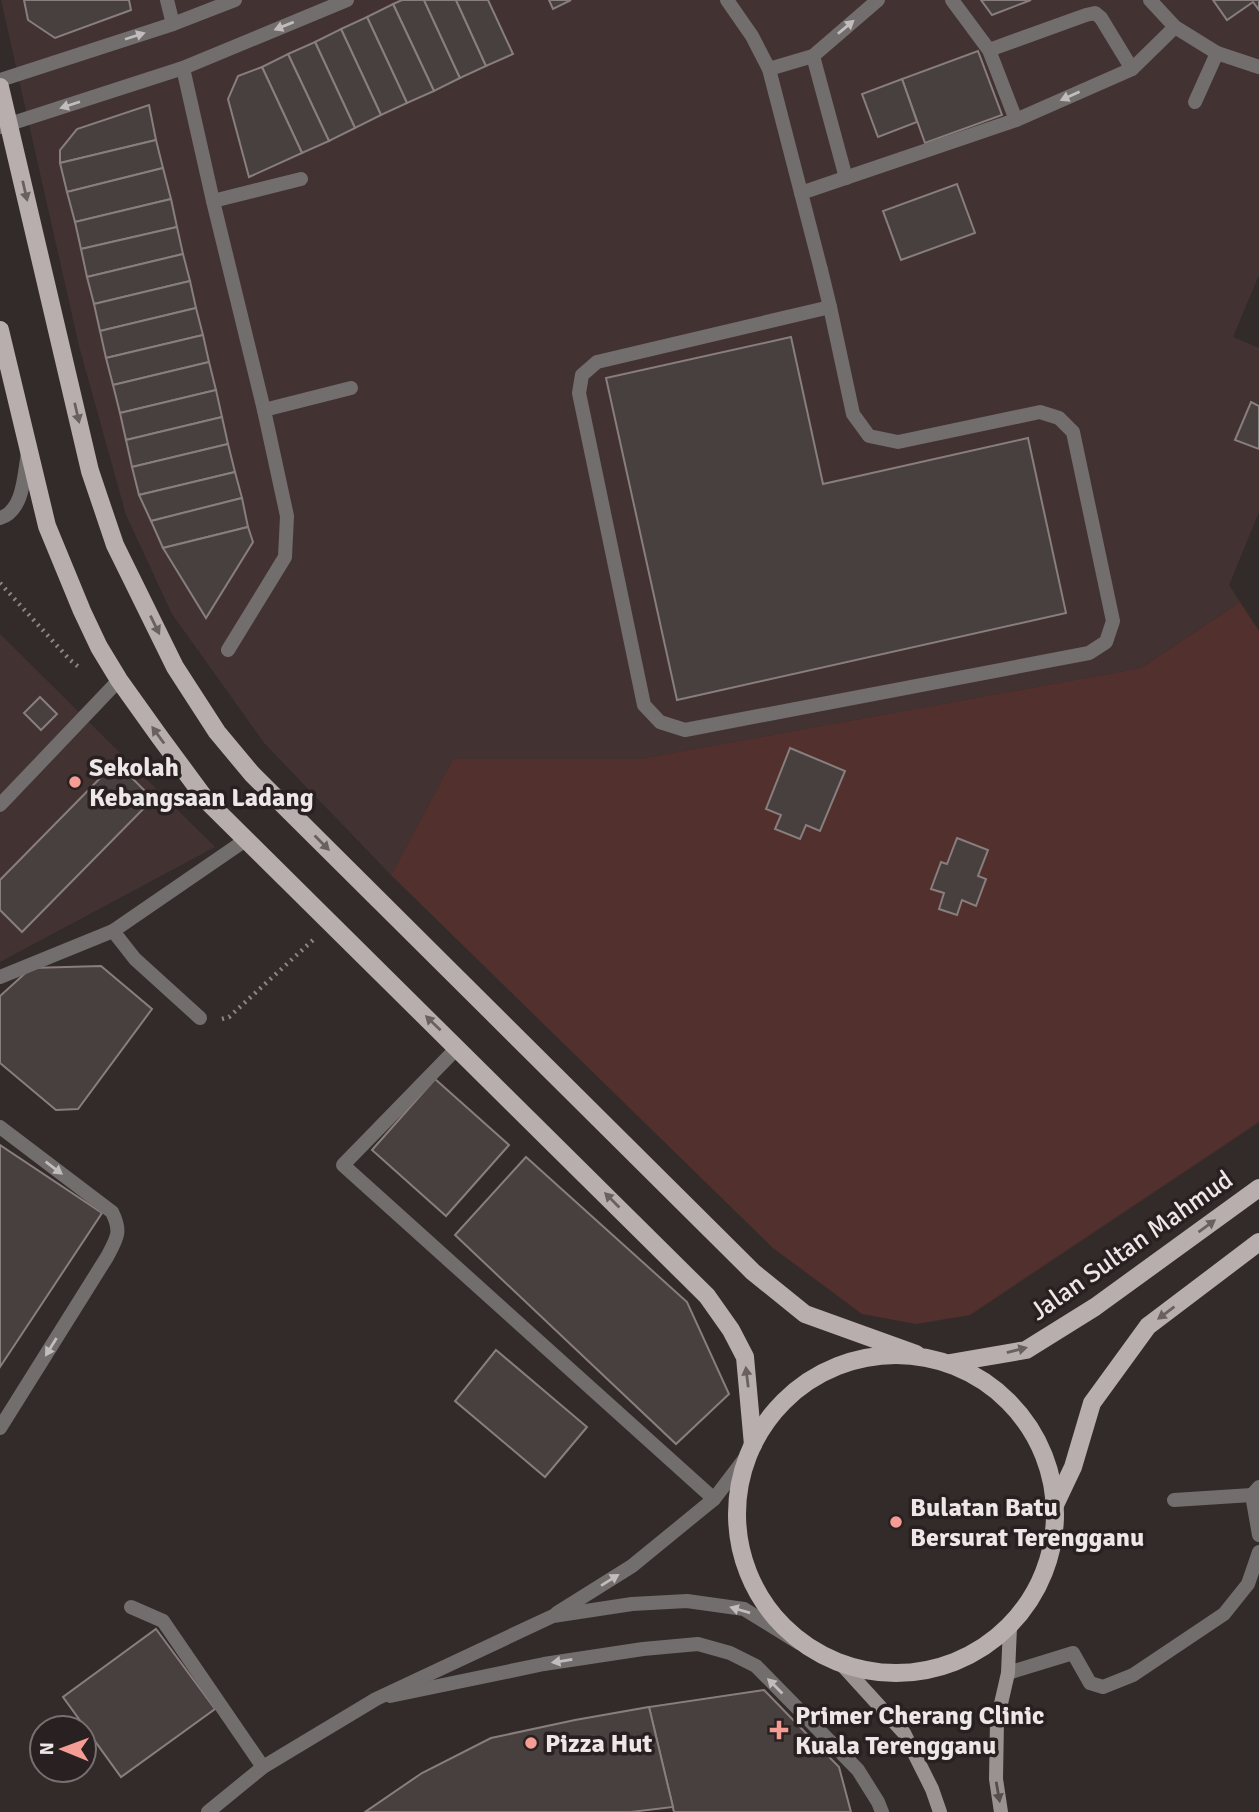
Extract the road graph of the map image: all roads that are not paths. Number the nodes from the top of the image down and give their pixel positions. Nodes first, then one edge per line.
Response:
1 (167, 0) edge
2 (234, 0) edge
3 (347, 0) edge
4 (727, 0) edge
5 (878, 0) edge
6 (952, 0) edge
7 (1150, 0) edge
8 (173, 24) junction
9 (1175, 27) junction
10 (989, 50) junction
11 (1217, 53) junction
12 (813, 56) junction
13 (1259, 67) edge
14 (183, 68) junction
15 (769, 69) junction
16 (1132, 69) junction
17 (0, 80) edge
18 (0, 87) edge
19 (1195, 102) dead end
20 (1016, 120) junction
21 (5, 126) edge
22 (846, 178) junction
23 (301, 179) dead end
24 (801, 193) junction
25 (213, 201) junction
26 (830, 307) junction
27 (0, 330) edge
28 (351, 388) dead end
29 (264, 410) junction
30 (28, 450) junction
31 (0, 518) edge
32 (228, 650) dead end
33 (119, 680) junction
34 (0, 805) edge
35 (247, 839) junction
36 (113, 931) junction
37 (0, 977) edge
38 (200, 1018) road end
39 (458, 1047) junction
40 (0, 1126) edge
41 (1259, 1188) edge
42 (1259, 1242) edge
43 (916, 1354) junction
44 (950, 1363) junction
45 (0, 1428) edge
46 (750, 1451) junction
47 (1255, 1491) edge
48 (714, 1499) junction
49 (1174, 1500) dead end
50 (1055, 1505) junction
51 (1259, 1535) edge
52 (1259, 1552) edge
53 (131, 1607) dead end
54 (553, 1616) junction
55 (1010, 1627) junction
56 (800, 1643) junction
57 (843, 1666) junction
58 (1008, 1673) junction
59 (376, 1699) junction
60 (263, 1767) junction
61 (208, 1812) edge
62 (882, 1812) edge
63 (940, 1812) edge
64 (1001, 1812) edge

1 - 8 street
2 - 8 street
3 -> 14 street
4 - 15 street
12 -> 5 street
6 - 10 street
7 - 9 street
17 -> 8 street
9 - 11 street
9 - 16 street
10 - 16 street
10 - 20 street
11 - 13 street
11 - 19 street
12 - 15 street
12 - 22 street
14 -> 21 street
14 - 25 street
15 - 24 street
16 -> 20 street
18 - 21 main road
20 - 22 street
21 -> 43 main road
22 - 24 street
23 - 25 street
24 - 26 street
25 - 29 street
26 - 26 street
27 - 30 main road
28 - 29 street
29 - 32 street
30 - 31 street
30 - 33 main road
33 - 34 street
35 -> 33 main road
35 - 36 street
39 -> 35 main road
36 - 37 street
36 - 38 street
46 -> 39 main road
39 - 48 street
40 -> 45 street
44 -> 41 main road, Jalan Sultan Mahmud
42 -> 50 main road
43 - 44 main road
43 - 46 main road
44 - 50 main road
46 - 48 street
46 - 56 main road
47 - 49 street
47 - 51 street
54 -> 48 street
50 - 55 main road
52 - 58 street
53 - 60 street
56 -> 54 street
54 - 59 street
55 - 57 main road
55 - 58 main road
56 - 57 main road
57 - 63 main road
58 -> 64 main road
59 - 60 street
62 -> 59 street
60 - 61 street

